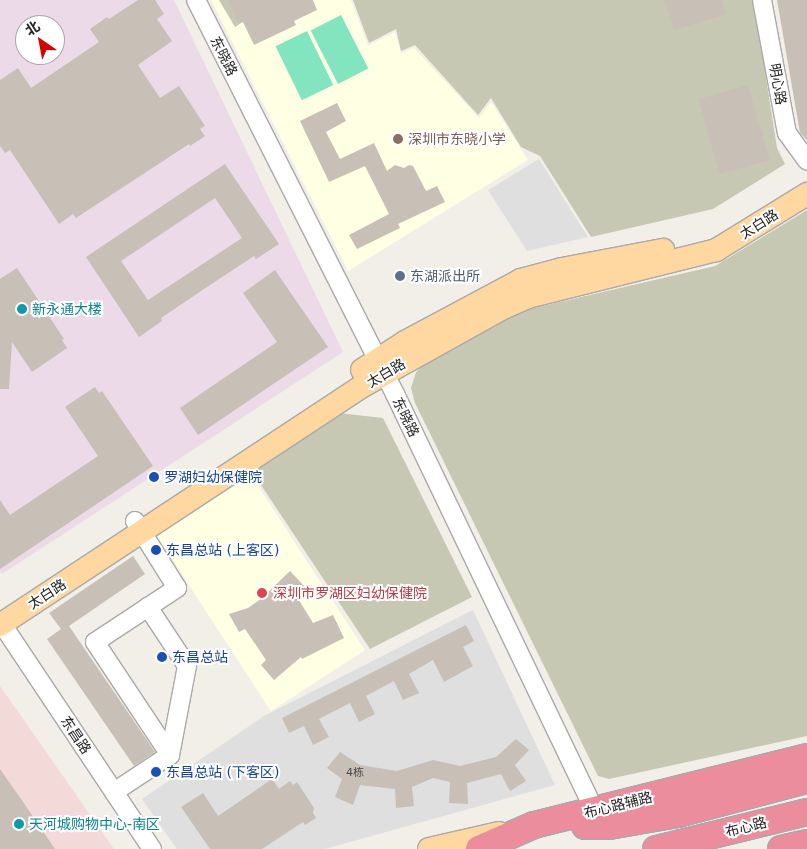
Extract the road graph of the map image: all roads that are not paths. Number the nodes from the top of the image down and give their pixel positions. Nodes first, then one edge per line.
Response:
1 (196, 0) edge
2 (762, 0) edge
3 (807, 161) edge
4 (807, 182) edge
5 (807, 194) edge
6 (381, 367) junction
7 (138, 526) junction
8 (148, 607) junction
9 (1, 619) edge
10 (170, 755) junction
11 (807, 757) edge
12 (807, 780) edge
13 (114, 792) junction
14 (595, 811) junction
15 (807, 812) edge
16 (534, 825) junction
17 (807, 843) edge
18 (152, 849) edge
19 (429, 849) edge
20 (479, 849) edge
21 (656, 849) edge
22 (782, 849) edge

1 - 6 street, 东晓路
2 - 3 street, 明心路
4 - 6 main road, 太白路
5 - 6 main road, 太白路
6 - 7 main road, 太白路
6 - 14 street, 东晓路
7 - 8 street
7 - 9 main road, 太白路
8 - 10 street
8 - 10 street
9 - 13 street, 东昌路
10 - 13 street
11 - 14 highway, 布心路辅路
12 - 16 highway
13 - 18 street, 东昌路
14 - 16 highway, 布心路辅路
15 - 21 highway, 布心路
16 - 19 main road, 布心路辅路
16 - 20 highway
17 - 22 highway

